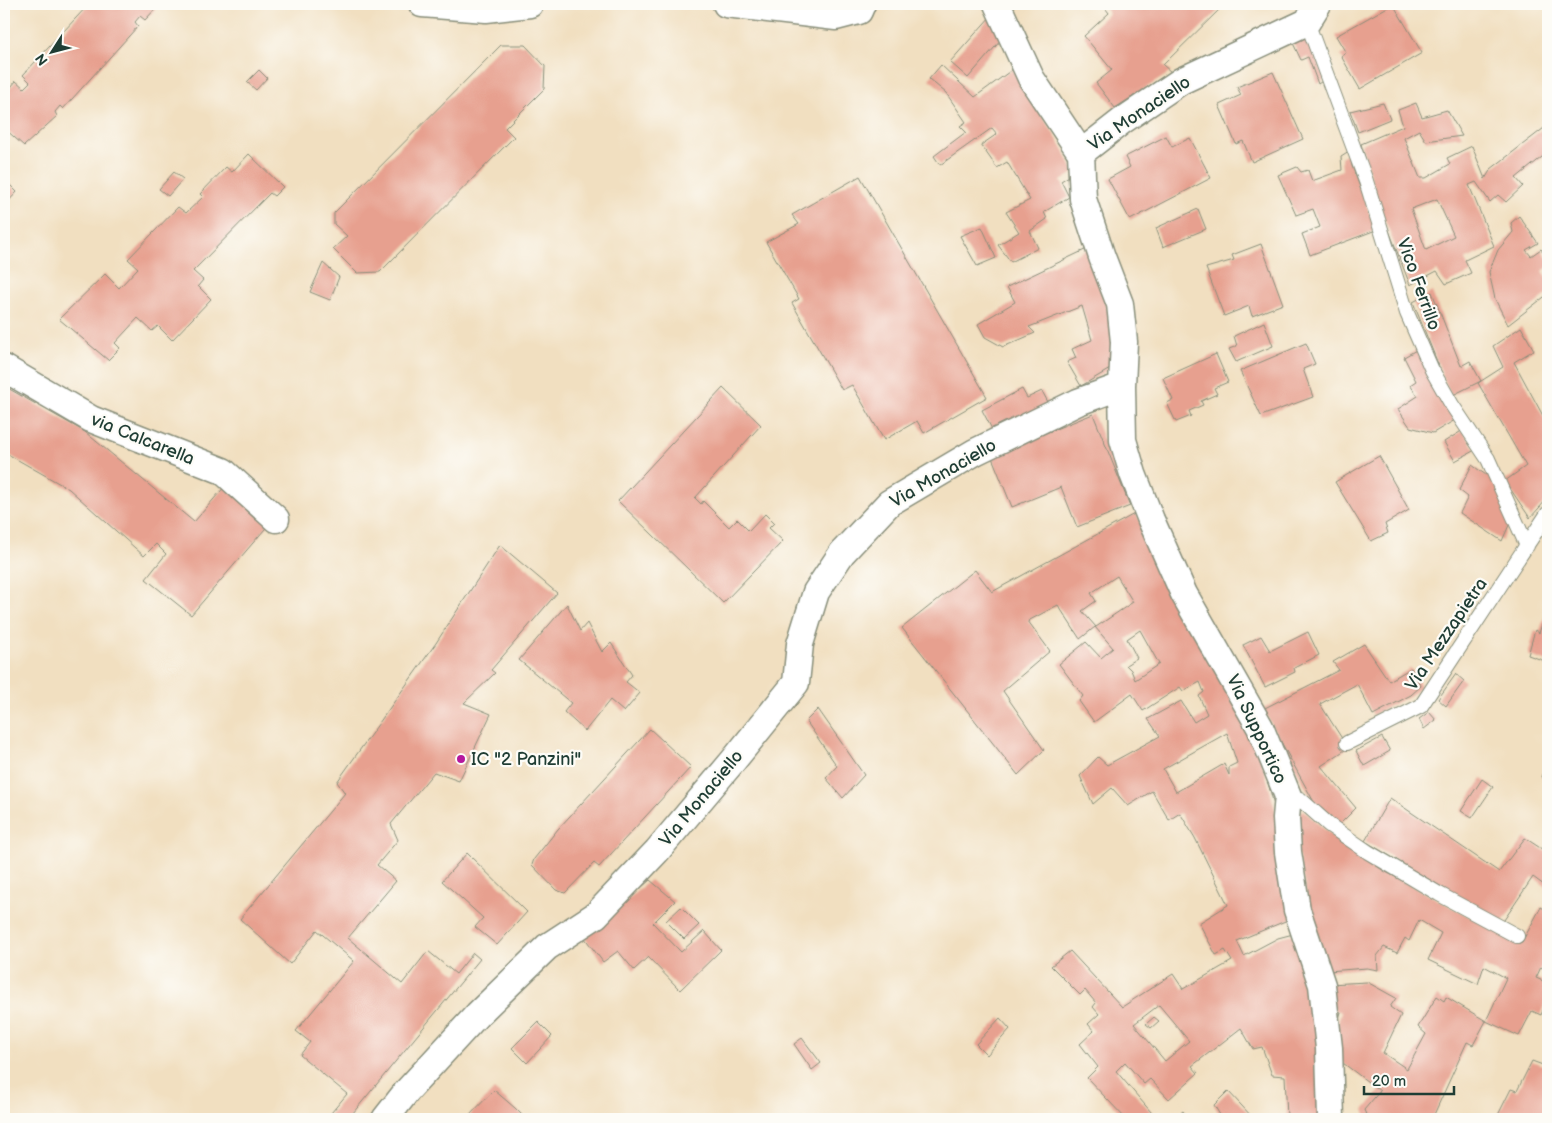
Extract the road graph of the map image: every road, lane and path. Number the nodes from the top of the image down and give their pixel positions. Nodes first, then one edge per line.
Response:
1 (422, 4) edge
2 (530, 4) edge
3 (726, 4) edge
4 (862, 4) edge
5 (997, 4) edge
6 (1312, 13) edge
7 (1081, 153) junction
8 (4, 368) edge
9 (1122, 386) junction
10 (1548, 513) edge
11 (276, 519) dead end
12 (1527, 546) junction
13 (1347, 743) dead end
14 (1288, 796) junction
15 (1518, 936) dead end
16 (385, 1119) edge
17 (1332, 1119) edge

1 - 2 street
3 - 4 street
5 - 7 street
6 - 7 street, Via Monaciello
6 - 12 lane, Vico Ferrillo
7 - 9 street, Via Monaciello
8 - 11 street, via Calcarella
9 - 14 street, Via Supportico
9 - 16 street, Via Monaciello
10 - 12 lane, Via Mezzapietra
12 - 13 lane, Via Mezzapietra
14 - 15 lane
14 - 17 street, Via Supportico

